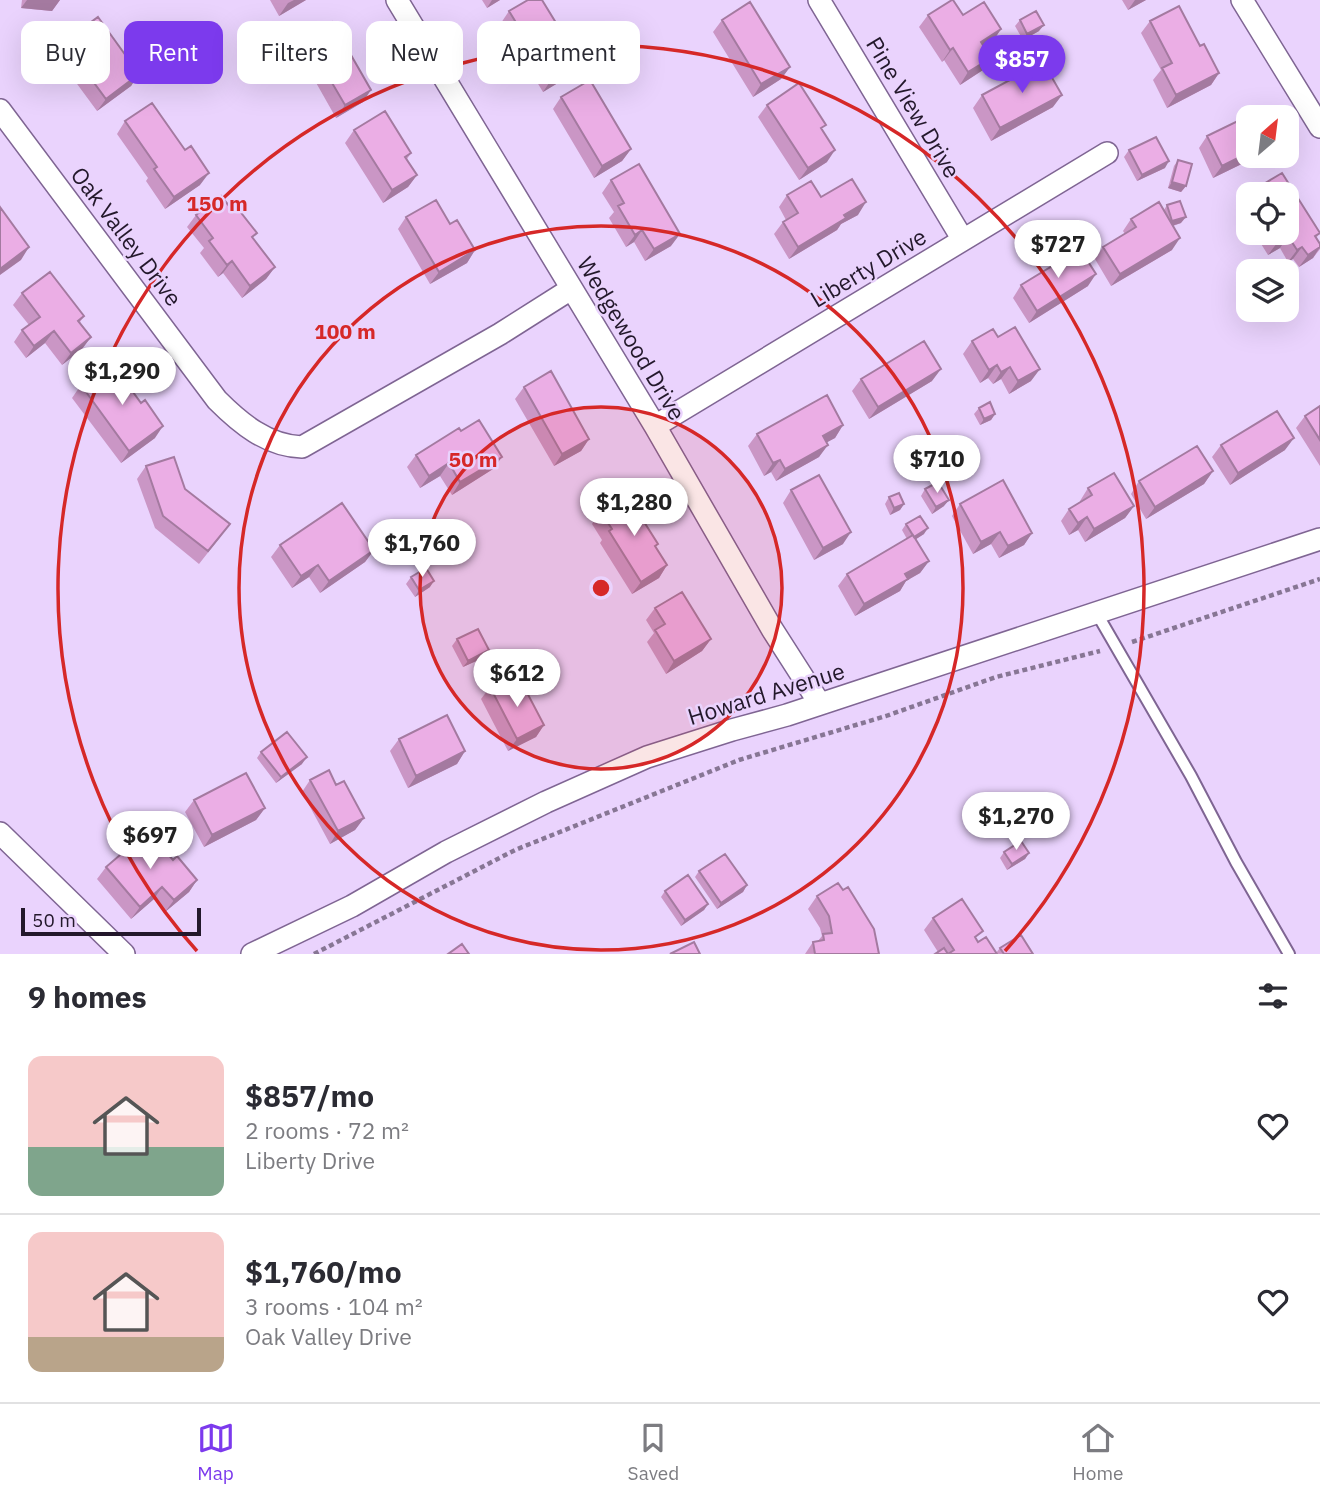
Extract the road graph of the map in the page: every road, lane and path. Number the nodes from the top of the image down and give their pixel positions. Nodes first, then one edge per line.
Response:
1 (397, 0) edge
2 (820, 0) edge
3 (1242, 0) edge
4 (0, 110) edge
5 (1320, 127) edge
6 (1107, 153) dead end
7 (963, 240) junction
8 (571, 289) junction
9 (655, 426) junction
10 (1320, 539) edge
11 (1320, 579) edge
12 (1096, 612) junction
13 (1115, 647) junction
14 (820, 704) junction
15 (0, 833) edge
16 (124, 954) edge
17 (252, 954) edge
18 (314, 954) edge
19 (1289, 954) edge

1 - 8 street, Wedgewood Drive
2 - 7 street, Pine View Drive
3 - 5 street
4 - 8 street, Oak Valley Drive
6 - 7 street, Liberty Drive
7 - 9 street, Liberty Drive
8 - 9 street, Wedgewood Drive
9 - 14 street, Wedgewood Drive
10 - 12 street, Howard Avenue
11 - 13 path
12 - 13 lane
12 - 14 street, Howard Avenue
13 - 18 path
13 - 19 lane
14 - 17 street, Howard Avenue
15 - 16 street

